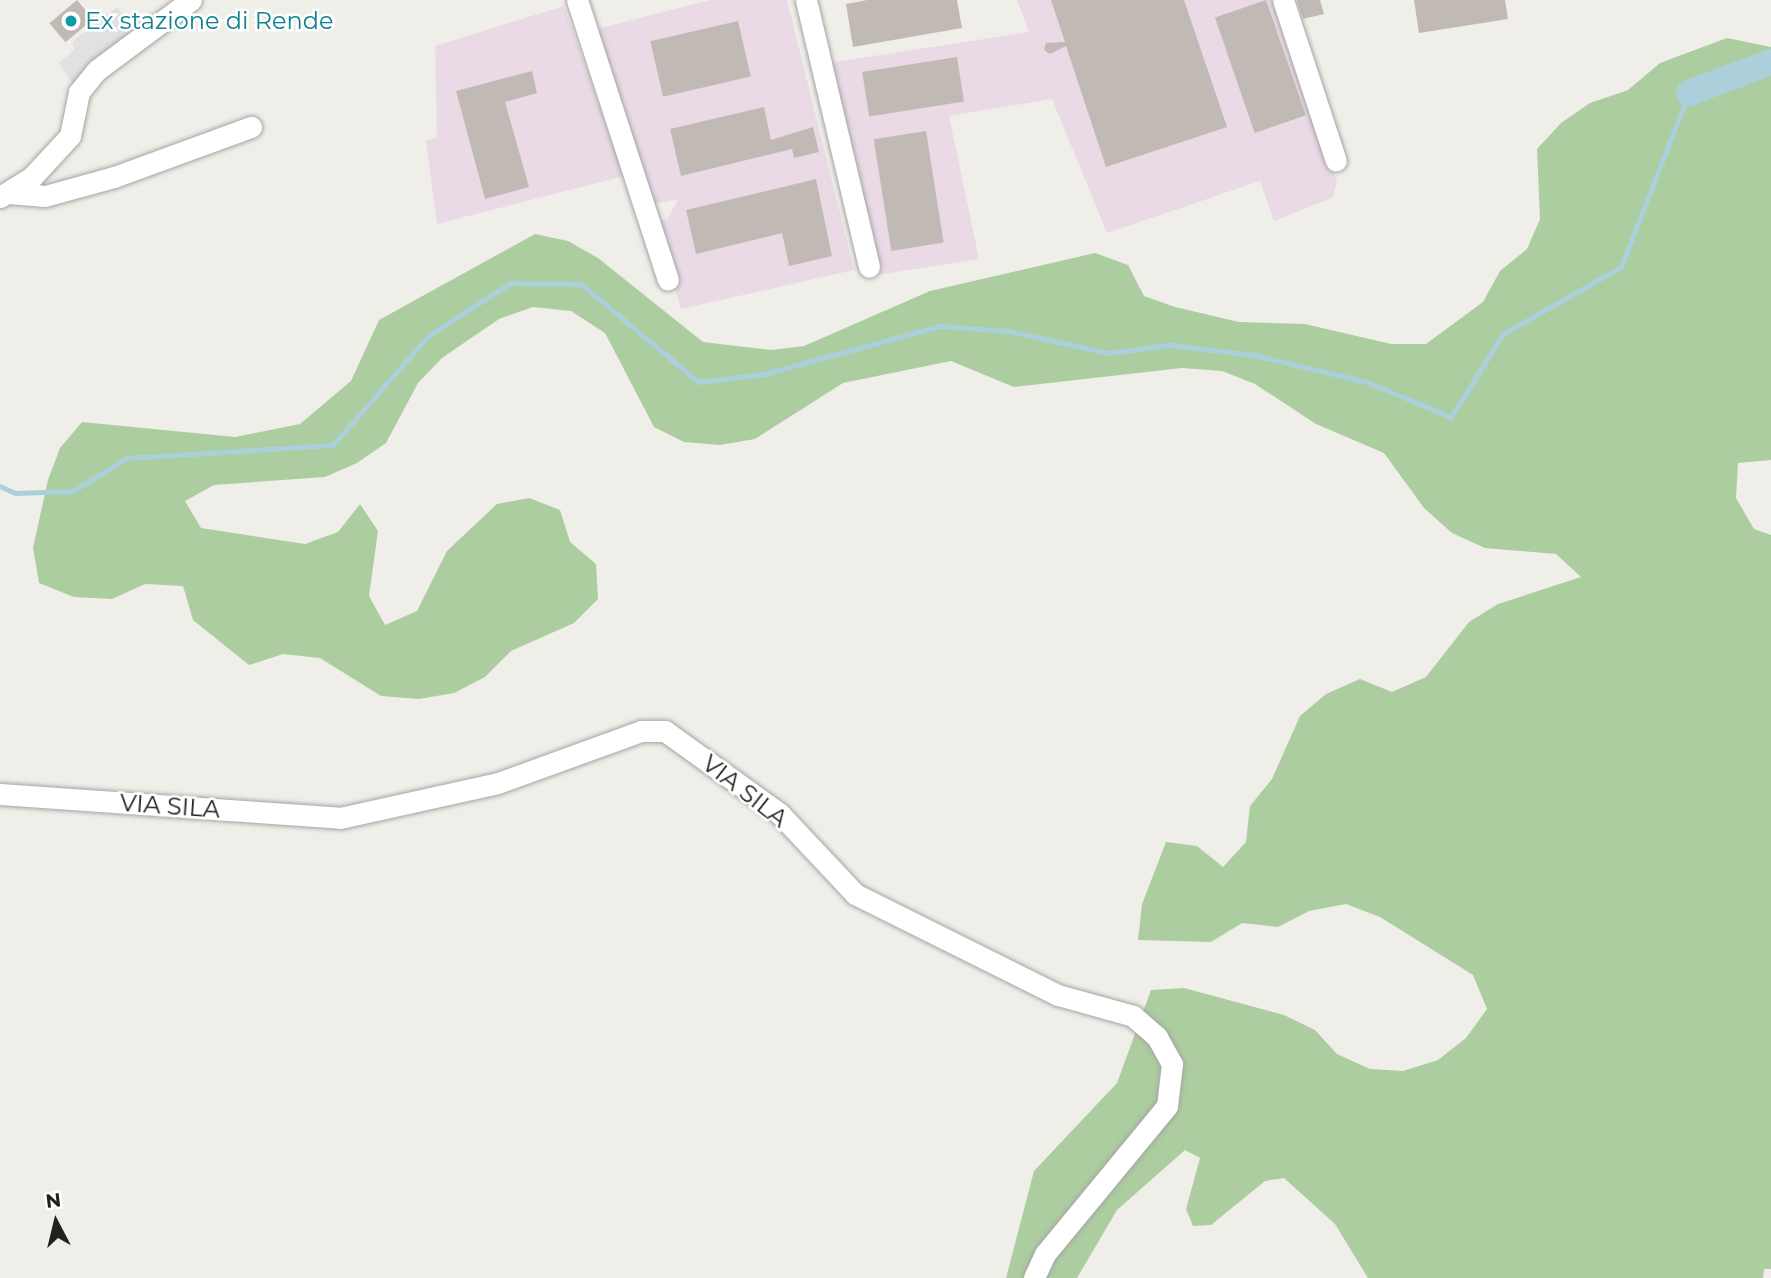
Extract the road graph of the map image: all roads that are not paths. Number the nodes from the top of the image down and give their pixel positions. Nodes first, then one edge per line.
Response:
1 (191, 0) edge
2 (578, 0) edge
3 (806, 0) edge
4 (1283, 0) edge
5 (251, 127) dead end
6 (1336, 161) dead end
7 (5, 195) edge
8 (869, 267) dead end
9 (668, 280) dead end
10 (0, 794) edge
11 (1034, 1278) edge

1 - 7 street
2 - 9 street
3 - 8 street
4 - 6 street
5 - 7 street
10 - 11 street, VIA SILA

